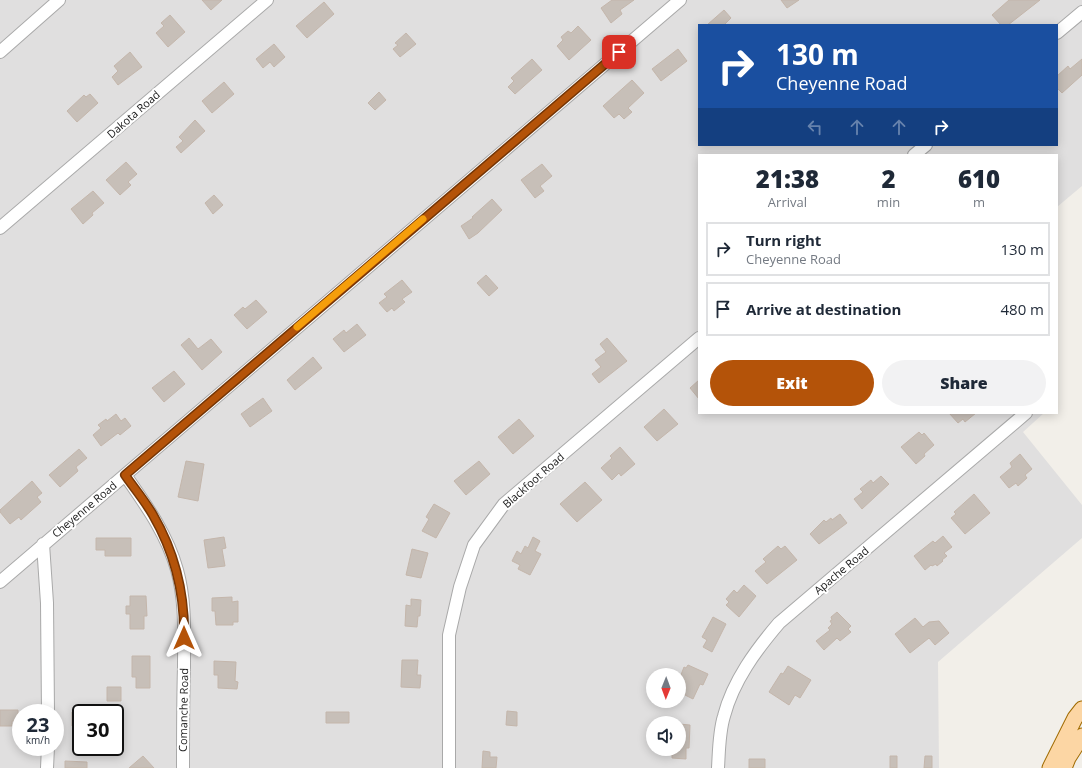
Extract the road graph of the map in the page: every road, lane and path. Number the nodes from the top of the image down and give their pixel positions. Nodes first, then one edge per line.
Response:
1 (59, 0) edge
2 (267, 0) edge
3 (680, 0) edge
4 (1082, 12) edge
5 (1058, 33) edge
6 (0, 52) edge
7 (925, 146) edge
8 (915, 154) edge
9 (0, 228) edge
10 (698, 339) edge
11 (1025, 414) edge
12 (125, 475) junction
13 (43, 544) junction
14 (0, 582) edge
15 (48, 704) edge
16 (1082, 709) edge
17 (1082, 736) edge
18 (48, 756) edge
19 (48, 768) edge
20 (183, 768) edge
21 (449, 768) edge
22 (718, 768) edge
23 (1050, 768) edge
24 (1064, 768) edge

1 - 6 street
2 - 9 street, Dakota Road
3 - 12 street, Cheyenne Road
4 - 5 street
7 - 8 street
10 - 21 street, Blackfoot Road
11 - 22 street, Apache Road
12 - 13 street, Cheyenne Road
12 - 20 street, Comanche Road
13 - 14 street, Cheyenne Road
13 - 15 street
16 - 23 main road
17 - 24 main road
18 - 19 street

